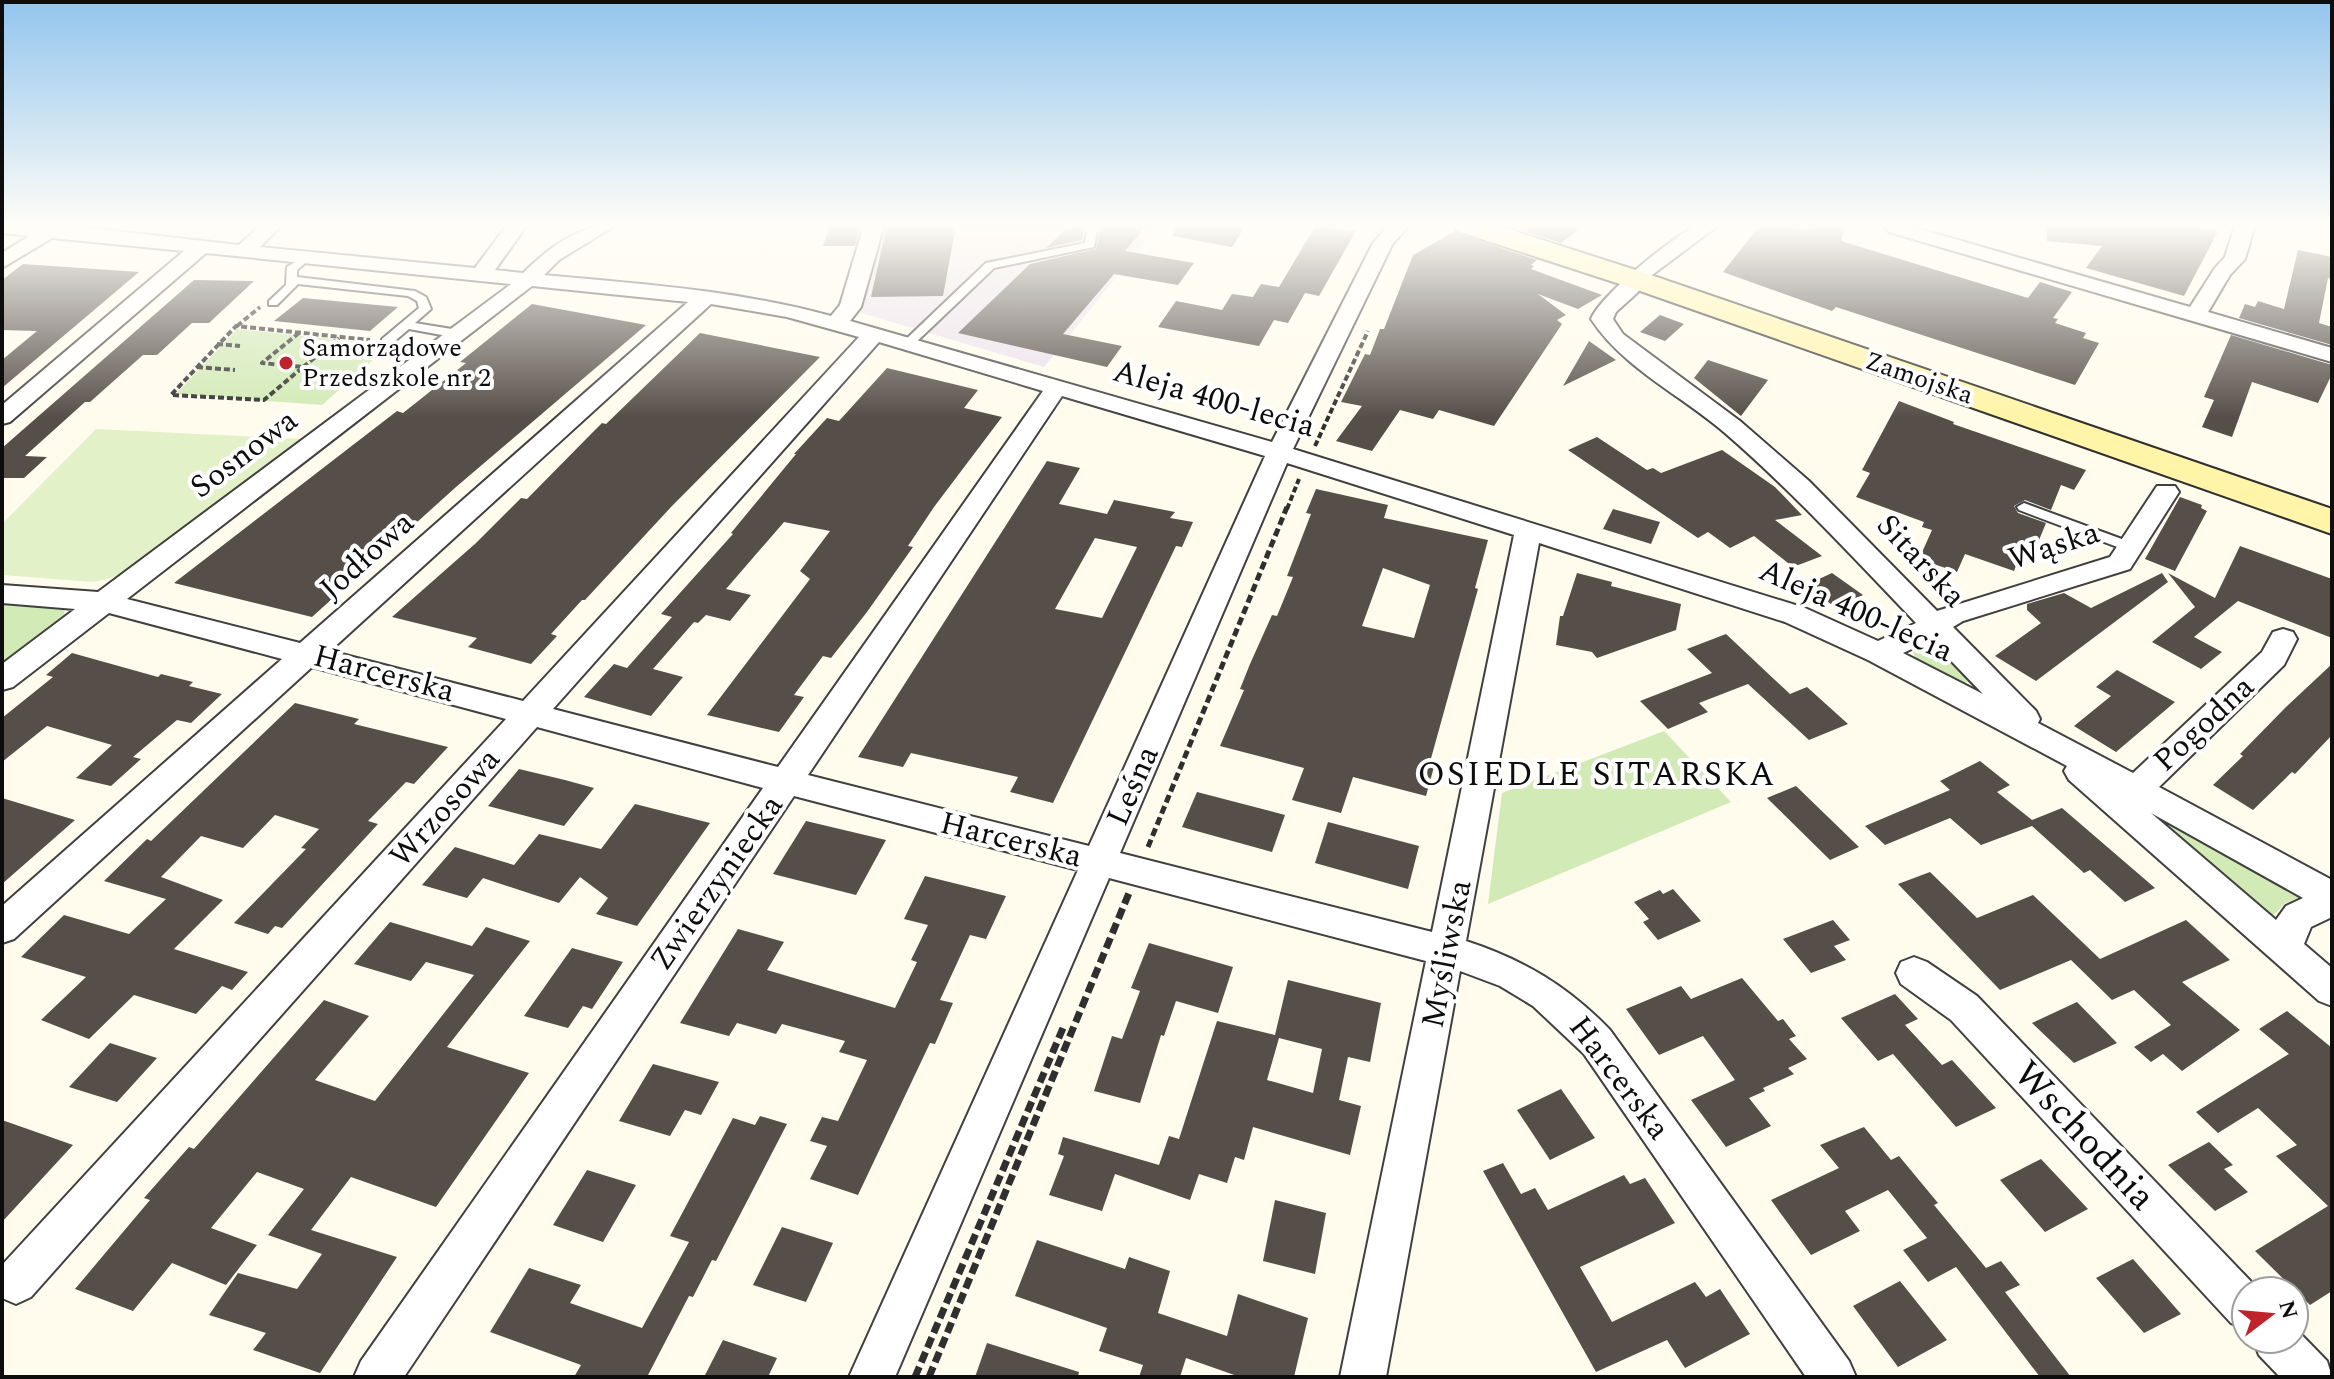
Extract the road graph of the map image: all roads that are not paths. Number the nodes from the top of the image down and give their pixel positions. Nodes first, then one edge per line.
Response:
1 (152, 289) edge
2 (288, 289) edge
3 (394, 289) edge
4 (514, 289) edge
5 (619, 289) edge
6 (855, 289) edge
7 (964, 289) edge
8 (1360, 289) edge
9 (1628, 289) edge
10 (1664, 289) edge
11 (2110, 289) edge
12 (2212, 289) edge
13 (706, 297) junction
14 (273, 303) dead end
15 (2196, 315) junction
16 (836, 323) junction
17 (407, 325) junction
18 (458, 334) junction
19 (874, 334) junction
20 (386, 342) road end
21 (907, 344) junction
22 (2332, 355) edge
23 (1056, 388) junction
24 (2, 417) edge
25 (1279, 453) junction
26 (2166, 492) dead end
27 (2024, 507) dead end
28 (2332, 522) edge
29 (1528, 531) junction
30 (2133, 548) junction
31 (2, 594) edge
32 (104, 602) junction
33 (1933, 627) junction
34 (2283, 639) dead end
35 (1878, 653) junction
36 (309, 655) junction
37 (2, 679) edge
38 (531, 713) junction
39 (2047, 741) junction
40 (787, 782) junction
41 (2130, 799) junction
42 (1099, 862) junction
43 (2332, 900) edge
44 (2, 928) edge
45 (2285, 949) junction
46 (1448, 951) junction
47 (1914, 973) dead end
48 (2332, 990) edge
49 (16, 1282) dead end
50 (2230, 1291) edge
51 (2290, 1355) edge
52 (377, 1377) edge
53 (872, 1377) edge
54 (1363, 1377) edge
55 (1833, 1377) edge
56 (2311, 1377) edge

1 - 24 street
2 - 14 lane
3 - 17 lane
4 - 18 street, Sosnowa
5 - 13 street, Aleja 400-lecia
6 - 16 street
7 - 21 lane
8 - 25 street, Leśna
9 - 33 street, Sitarska
10 - 28 street, Zamojska
11 - 15 street
12 - 15 street
13 - 16 street, Aleja 400-lecia
13 - 36 street, Jodłowa
15 - 22 street
16 - 19 street, Aleja 400-lecia
17 - 18 lane
17 - 20 lane
18 - 32 street, Sosnowa
19 - 21 street, Aleja 400-lecia
19 - 38 street, Wrzosowa
21 - 23 street, Aleja 400-lecia
23 - 25 street, Aleja 400-lecia
23 - 40 street, Zwierzyniecka
25 - 29 street, Aleja 400-lecia
25 - 42 street, Leśna
26 - 30 street, Wąska
27 - 30 lane
29 - 35 street, Aleja 400-lecia
29 - 46 street, Myśliwska
30 - 33 street, Wąska
31 - 32 street, Harcerska
32 - 36 street, Harcerska
32 - 37 street, Sosnowa
33 - 35 street, Wąska
33 - 39 street, Sitarska
34 - 41 street, Pogodna
35 - 39 street, Aleja 400-lecia
36 - 38 street, Harcerska
36 - 44 street, Jodłowa
38 - 40 street, Harcerska
38 - 49 street, Wrzosowa
39 - 41 street, Sitarska
40 - 42 street, Harcerska
40 - 52 street, Zwierzyniecka
41 - 43 street
41 - 45 street, Sitarska
42 - 46 street, Harcerska
42 - 53 street, Leśna
43 - 45 street
45 - 48 street, Sitarska
46 - 54 street, Myśliwska
46 - 55 street, Harcerska
47 - 50 street, Wschodnia
51 - 56 street

